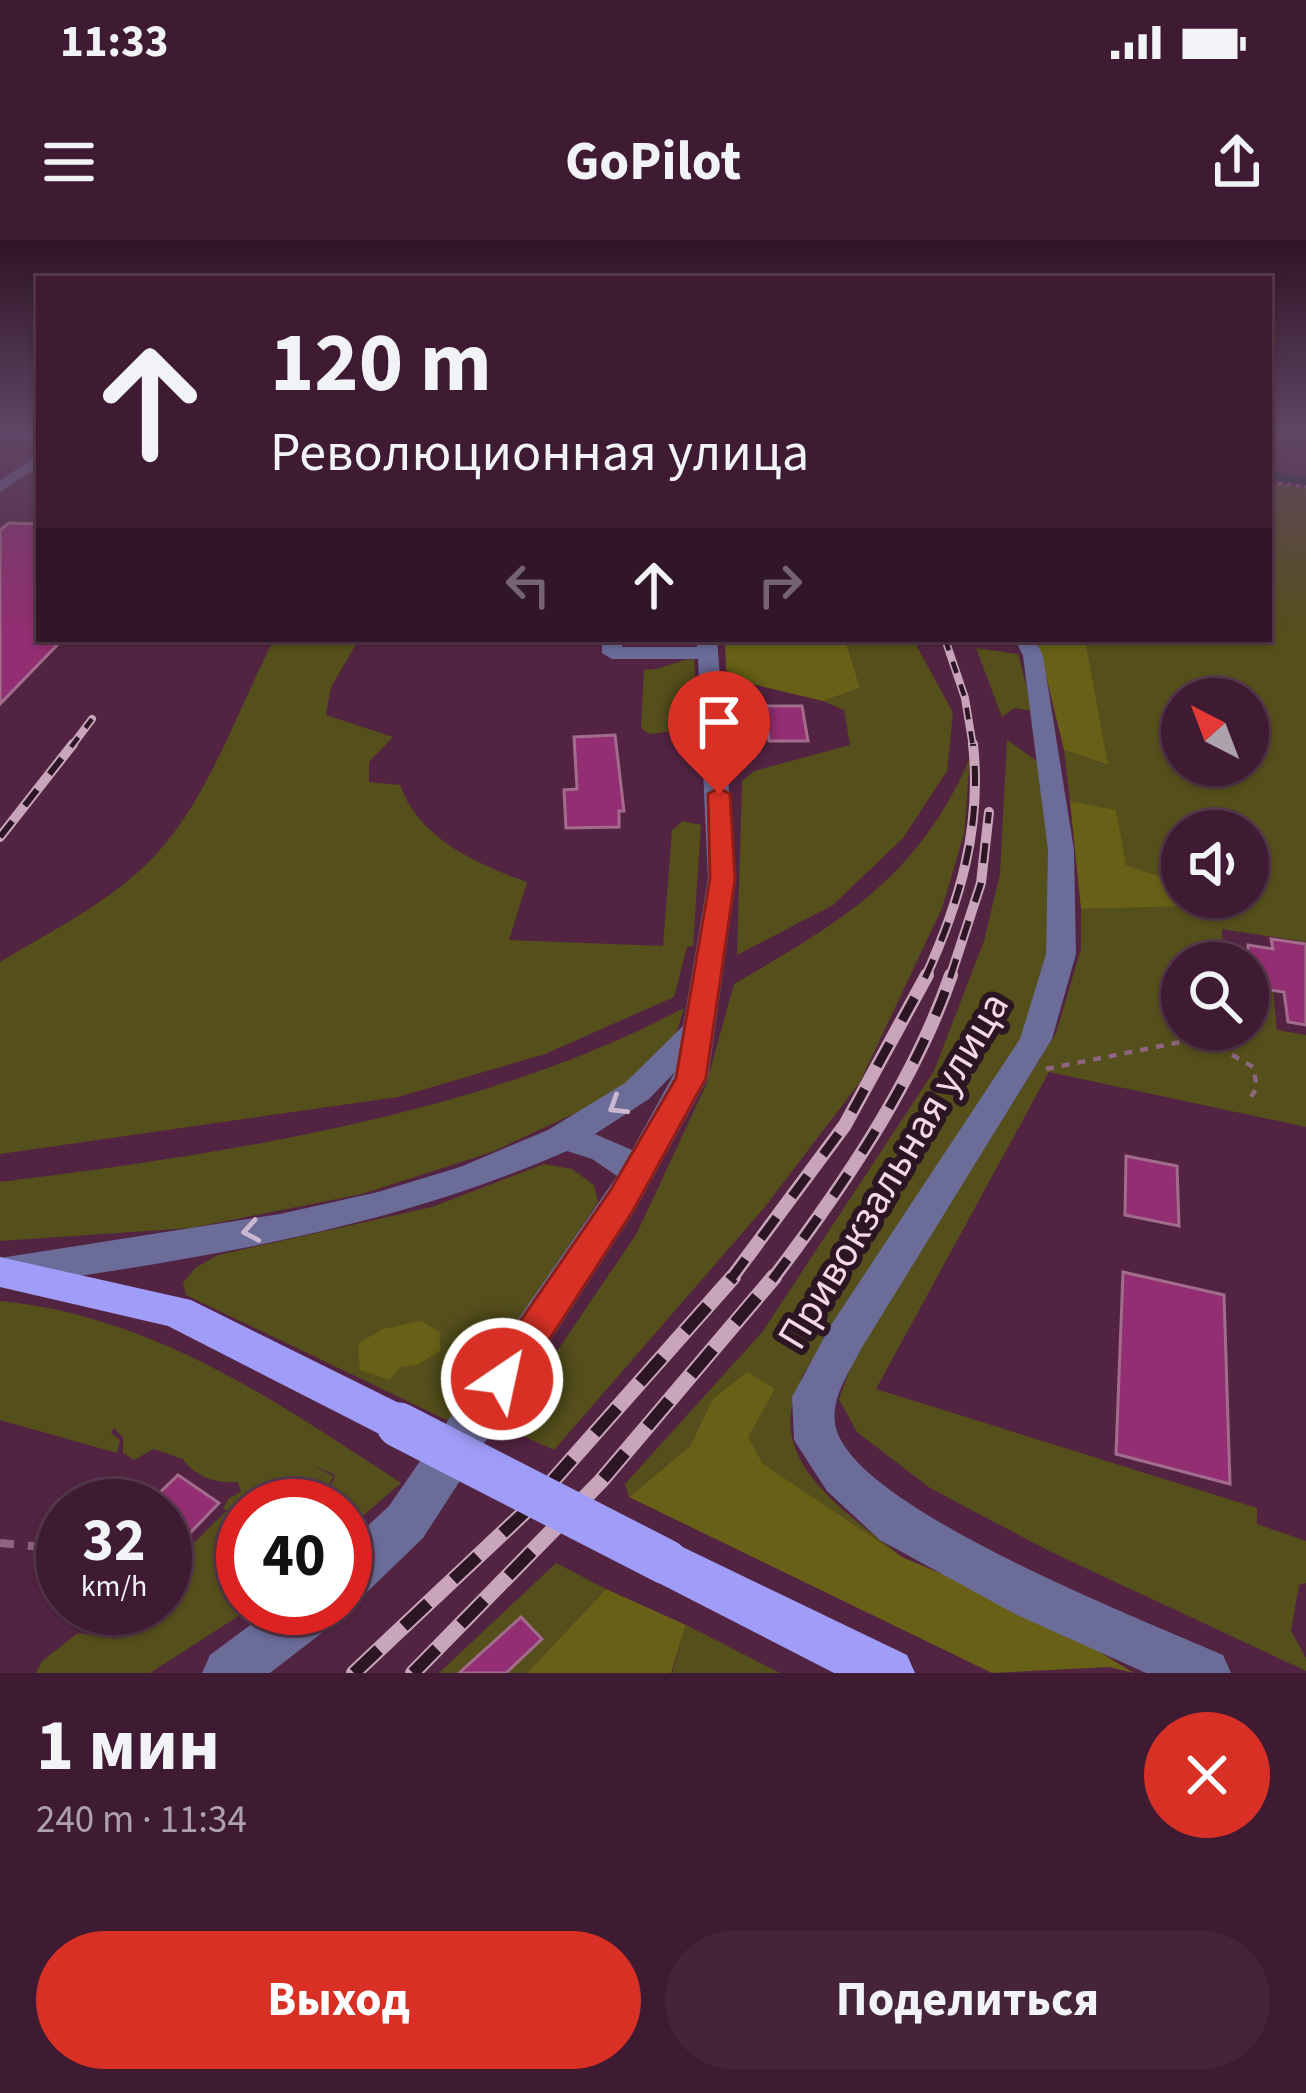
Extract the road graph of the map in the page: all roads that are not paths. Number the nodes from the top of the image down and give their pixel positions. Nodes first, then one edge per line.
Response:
1 (612, 642) edge
2 (1026, 642) edge
3 (708, 646) edge
4 (700, 1026) junction
5 (567, 1138) junction
6 (639, 1173) junction
7 (2, 1272) edge
8 (372, 1554) edge
9 (278, 1635) edge
10 (228, 1673) edge
11 (889, 1673) edge
12 (1205, 1673) edge

1 - 3 street
2 - 12 street, Привокзальная улица
3 - 4 street
4 -> 5 street
4 - 6 street
5 - 6 street
5 -> 7 street
6 - 8 street
7 - 11 main road, bridge
9 - 10 street

